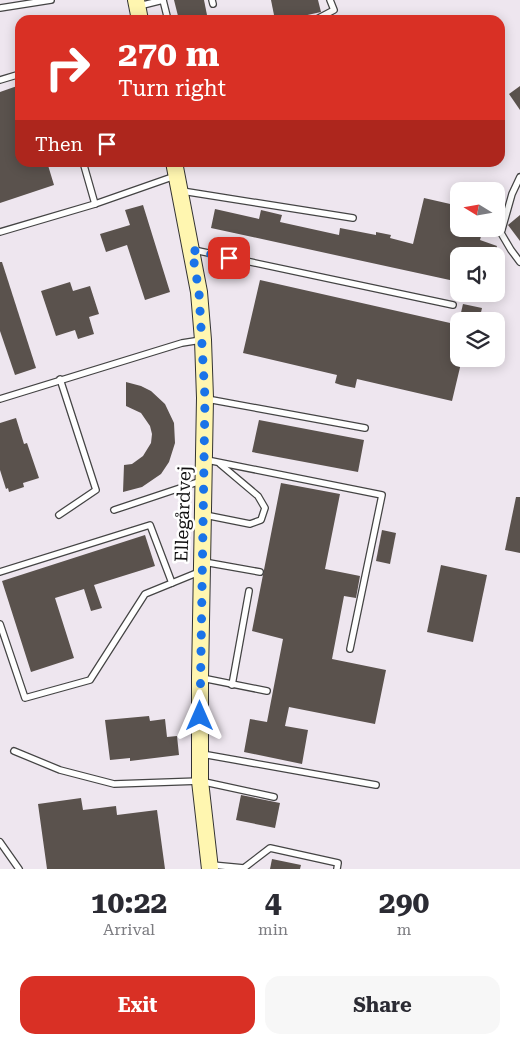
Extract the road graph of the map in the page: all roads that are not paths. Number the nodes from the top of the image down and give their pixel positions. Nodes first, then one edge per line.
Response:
1 (51, 0) edge
2 (163, 0) edge
3 (330, 0) edge
4 (0, 8) edge
5 (138, 9) edge
6 (167, 15) edge
7 (325, 15) edge
8 (15, 76) edge
9 (0, 80) edge
10 (84, 167) edge
11 (177, 176) edge
12 (520, 176) edge
13 (95, 204) junction
14 (353, 218) dead end
15 (0, 232) edge
16 (192, 250) junction
17 (520, 262) edge
18 (453, 305) dead end
19 (203, 340) junction
20 (60, 379) junction
21 (205, 398) junction
22 (0, 399) edge
23 (364, 428) dead end
24 (212, 461) junction
25 (204, 481) junction
26 (114, 510) dead end
27 (59, 515) dead end
28 (203, 515) junction
29 (202, 566) junction
30 (0, 572) edge
31 (260, 572) dead end
32 (172, 583) junction
33 (249, 591) dead end
34 (0, 624) edge
35 (350, 649) dead end
36 (200, 677) junction
37 (232, 685) junction
38 (267, 691) dead end
39 (14, 751) dead end
40 (200, 754) junction
41 (200, 781) junction
42 (376, 785) dead end
43 (274, 797) dead end
44 (0, 842) edge
45 (209, 867) edge
46 (19, 869) edge
47 (337, 869) edge

1 - 4 lane
2 - 5 lane
2 - 6 lane
3 - 7 lane
8 - 9 lane
10 - 13 lane
11 - 13 lane
11 - 14 lane
11 - 16 street, Ellegårdvej
12 - 17 lane
13 - 15 lane
16 - 18 lane
16 - 19 street, Ellegårdvej
19 - 20 lane
19 - 21 street, Ellegårdvej
20 - 22 lane
20 - 27 lane
21 - 23 lane
21 - 24 street, Ellegårdvej
24 - 25 street, Ellegårdvej
24 - 28 lane
24 - 35 lane
25 - 26 lane
25 - 28 street, Ellegårdvej
28 - 29 street, Ellegårdvej
29 - 31 lane
29 - 32 lane
29 - 36 street, Ellegårdvej
30 - 32 lane
32 - 34 lane
33 - 37 lane
36 - 37 lane
36 - 40 street, Ellegårdvej
37 - 38 lane
39 - 41 lane
40 - 41 street, Ellegårdvej
40 - 42 lane
41 - 43 lane
41 - 45 street, Ellegårdvej
44 - 46 lane
45 - 47 lane

